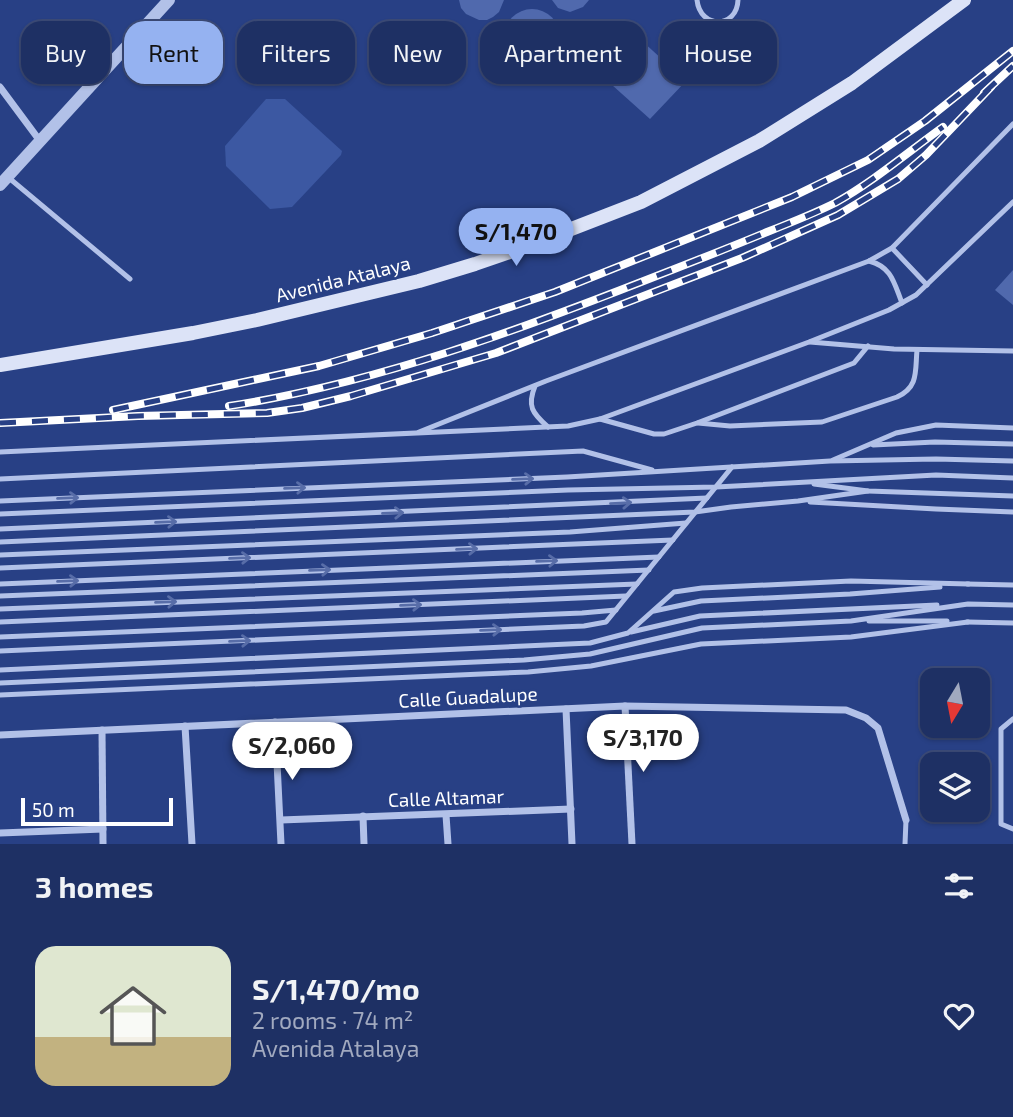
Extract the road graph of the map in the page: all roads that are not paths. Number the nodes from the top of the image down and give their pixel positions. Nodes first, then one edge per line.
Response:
1 (169, 0) edge
2 (697, 0) edge
3 (738, 0) edge
4 (964, 0) edge
5 (0, 87) edge
6 (1013, 124) edge
7 (40, 141) junction
8 (4, 181) edge
9 (1013, 202) edge
10 (892, 248) junction
11 (869, 261) junction
12 (131, 279) dead end
13 (927, 285) junction
14 (902, 303) junction
15 (809, 342) junction
16 (868, 346) junction
17 (917, 350) junction
18 (1013, 351) edge
19 (0, 365) edge
20 (536, 386) junction
21 (600, 419) junction
22 (697, 423) junction
23 (548, 427) junction
24 (1013, 428) edge
25 (413, 434) junction
26 (1013, 444) edge
27 (867, 445) junction
28 (0, 452) edge
29 (830, 461) junction
30 (1013, 461) edge
31 (732, 467) junction
32 (657, 472) junction
33 (1013, 478) edge
34 (0, 479) edge
35 (798, 482) junction
36 (716, 487) junction
37 (867, 491) junction
38 (1013, 496) edge
39 (706, 498) junction
40 (0, 501) edge
41 (798, 501) junction
42 (695, 512) junction
43 (1013, 512) edge
44 (0, 514) edge
45 (686, 523) junction
46 (0, 529) edge
47 (673, 540) junction
48 (0, 542) edge
49 (0, 555) edge
50 (659, 557) junction
51 (0, 568) edge
52 (649, 570) junction
53 (0, 584) edge
54 (637, 584) junction
55 (969, 584) junction
56 (1013, 585) edge
57 (627, 596) junction
58 (0, 597) edge
59 (968, 604) junction
60 (1013, 605) edge
61 (0, 609) edge
62 (616, 610) junction
63 (653, 611) junction
64 (851, 621) junction
65 (0, 622) edge
66 (968, 622) junction
67 (1013, 623) edge
68 (628, 633) junction
69 (0, 637) edge
70 (0, 650) edge
71 (0, 670) edge
72 (0, 682) edge
73 (0, 695) edge
74 (625, 706) junction
75 (566, 709) junction
76 (1013, 719) edge
77 (275, 722) junction
78 (185, 726) junction
79 (102, 730) junction
80 (0, 735) edge
81 (571, 809) junction
82 (446, 815) junction
83 (363, 816) junction
84 (281, 820) junction
85 (906, 820) joint
86 (103, 829) junction
87 (1013, 829) edge
88 (0, 833) edge
89 (103, 844) edge
90 (192, 844) edge
91 (281, 844) edge
92 (364, 844) edge
93 (448, 844) edge
94 (572, 844) edge
95 (632, 844) edge
96 (905, 844) edge

1 - 7 street
2 - 3 lane
4 - 19 main road, Avenida Atalaya
5 - 7 street
6 - 10 lane
7 - 8 street
8 - 12 lane
9 - 13 lane
10 - 11 lane
10 - 13 lane
11 - 14 lane
11 - 20 lane
13 - 14 lane
14 - 15 lane
15 - 16 lane
15 - 21 lane
16 - 17 lane
16 - 22 lane
17 - 18 lane
17 - 22 lane
20 - 23 lane
20 - 25 lane
21 - 22 lane
21 - 23 lane
23 - 25 lane
24 - 27 lane
25 - 28 lane
26 - 27 lane
27 - 29 lane
29 - 30 lane
29 - 31 lane
31 - 32 lane
31 - 36 lane
32 - 34 lane
40 -> 32 lane
33 - 35 lane
35 - 36 lane
35 - 37 lane
36 - 39 lane
36 - 44 lane
37 - 38 lane
37 - 41 lane
39 - 42 lane
46 -> 39 lane
41 - 42 lane
41 - 43 lane
42 - 45 lane
42 - 48 lane
45 - 47 lane
45 - 49 lane
47 - 50 lane
51 -> 47 lane
50 - 52 lane
53 -> 50 lane
52 - 54 lane
52 - 58 lane
54 - 57 lane
61 -> 54 lane
55 - 56 lane
55 - 63 lane
55 - 63 lane
57 - 62 lane
65 -> 57 lane
59 - 60 lane
59 - 64 lane
59 - 68 lane
62 - 69 lane
70 -> 62 lane
63 - 68 lane
64 - 66 lane
64 - 72 lane
66 - 67 lane
66 - 73 lane
68 - 71 lane
74 - 75 street, Calle Guadalupe
74 - 85 street, Calle Guadalupe
74 - 95 street
75 - 77 street, Calle Guadalupe
75 - 81 street
76 - 87 lane
77 - 78 street, Calle Guadalupe
77 - 84 street
78 - 79 street, Calle Guadalupe
78 - 90 street
79 - 80 street, Calle Guadalupe
79 - 86 street
81 - 82 street, Calle Altamar
81 - 94 street
82 - 83 street, Calle Altamar
82 - 93 street
83 - 84 street, Calle Altamar
83 - 92 street
84 - 91 street
85 - 96 lane
86 - 88 street
86 - 89 street

